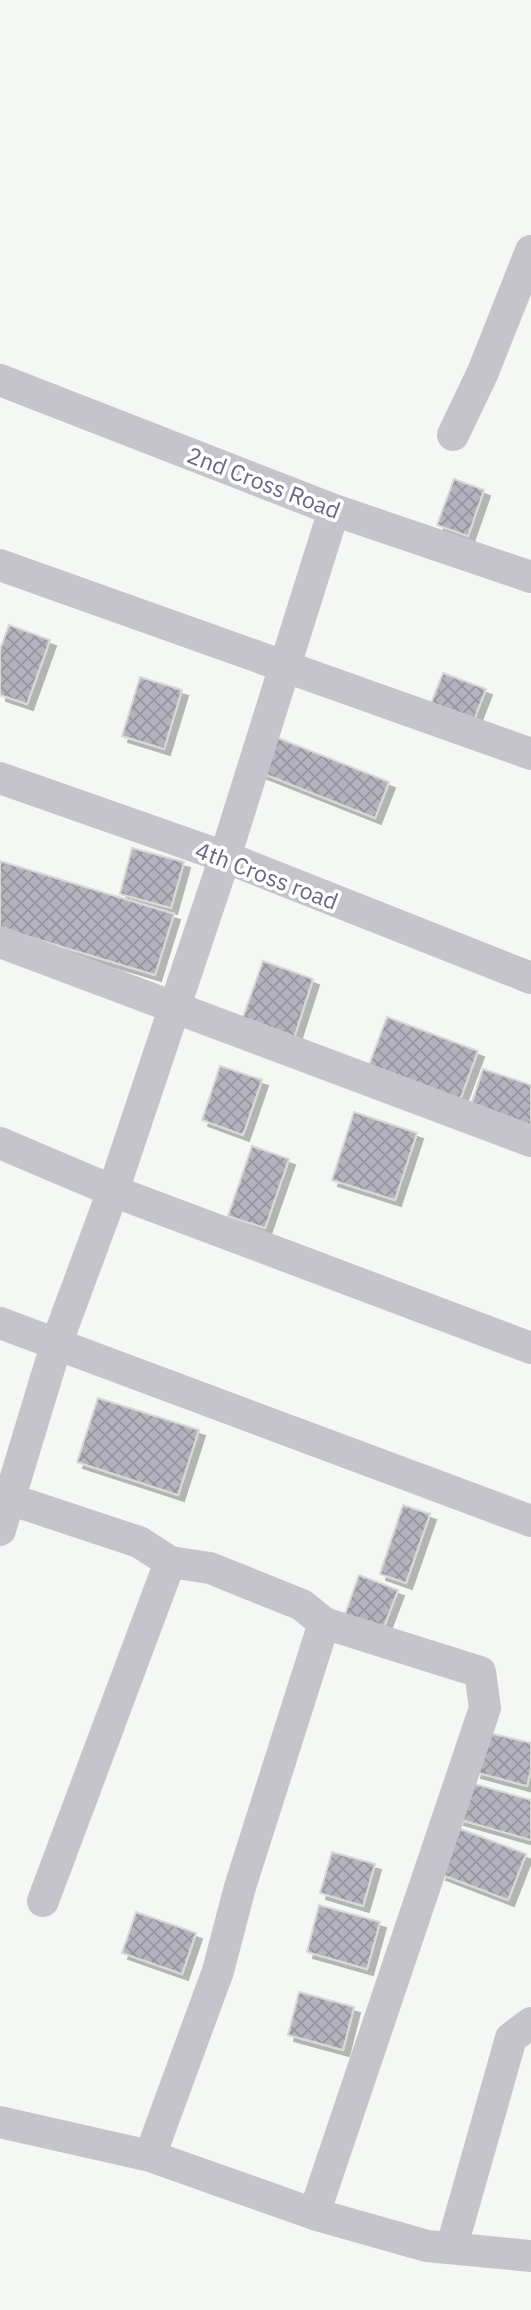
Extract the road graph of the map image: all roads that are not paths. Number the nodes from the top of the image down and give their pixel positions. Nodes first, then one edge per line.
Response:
1 (531, 251) edge
2 (0, 380) edge
3 (453, 435) dead end
4 (334, 510) junction
5 (0, 565) edge
6 (531, 577) edge
7 (285, 664) junction
8 (531, 754) edge
9 (0, 778) edge
10 (225, 857) junction
11 (0, 942) edge
12 (531, 978) edge
13 (174, 1006) junction
14 (531, 1141) edge
15 (0, 1143) edge
16 (113, 1191) junction
17 (0, 1323) edge
18 (57, 1342) junction
19 (531, 1348) edge
20 (5, 1498) edge
21 (531, 1521) edge
22 (0, 1530) edge
23 (170, 1562) junction
24 (324, 1623) junction
25 (43, 1901) dead end
26 (531, 2023) edge
27 (0, 2122) edge
28 (150, 2156) junction
29 (314, 2214) junction
30 (452, 2246) junction
31 (531, 2256) edge

1 - 3 street
2 - 4 street, 2nd Cross Road
4 - 6 street, 2nd Cross Road
4 - 7 street
5 - 7 street
7 - 8 street
7 - 10 street
9 - 10 street, 4th Cross road
10 - 12 street, 4th Cross road
10 - 13 street
11 - 13 street
13 - 14 street
13 - 16 street
15 - 16 street
16 - 18 street
16 - 19 street
17 - 18 street
18 - 20 street
18 - 21 street
20 - 22 street
20 - 23 street
23 - 24 street
23 - 25 street
24 - 28 street
24 - 29 street
26 - 30 street
27 - 28 street
28 - 29 street
29 - 30 street
30 - 31 street

